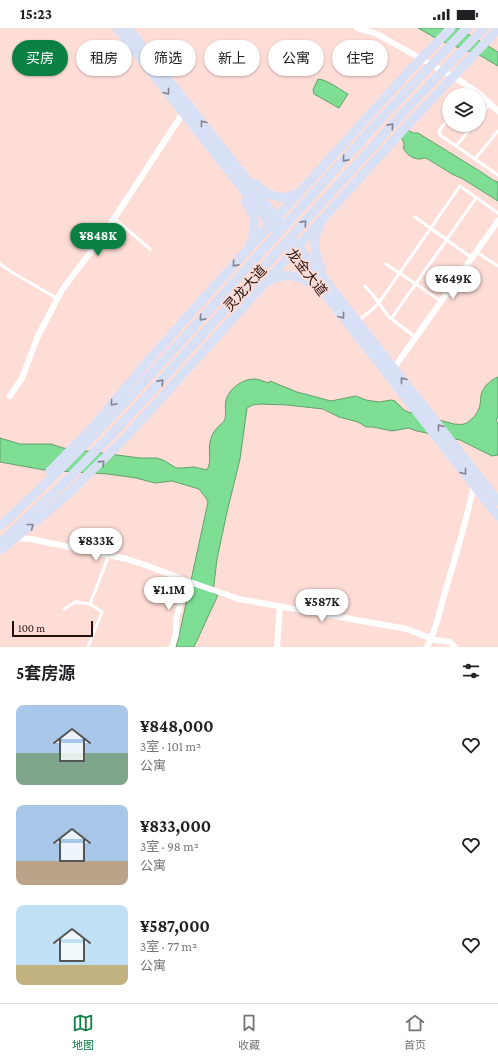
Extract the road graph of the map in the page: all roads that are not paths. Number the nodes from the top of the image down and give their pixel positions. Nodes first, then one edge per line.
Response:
1 (117, 28) edge
2 (128, 28) edge
3 (356, 28) edge
4 (451, 28) edge
5 (467, 28) edge
6 (484, 28) edge
7 (498, 29) edge
8 (471, 88) edge
9 (486, 100) edge
10 (490, 104) junction
11 (486, 109) edge
12 (498, 111) edge
13 (183, 113) junction
14 (442, 127) edge
15 (498, 130) edge
16 (467, 132) edge
17 (212, 142) junction
18 (456, 146) junction
19 (476, 159) junction
20 (497, 174) edge
21 (304, 188) junction
22 (476, 198) junction
23 (498, 213) edge
24 (326, 216) junction
25 (415, 217) dead end
26 (114, 218) junction
27 (274, 221) junction
28 (498, 221) edge
29 (431, 228) junction
30 (447, 240) junction
31 (150, 249) dead end
32 (296, 249) junction
33 (248, 250) junction
34 (474, 255) junction
35 (0, 264) edge
36 (386, 264) dead end
37 (498, 266) edge
38 (400, 273) junction
39 (266, 282) junction
40 (416, 284) junction
41 (364, 286) dead end
42 (326, 289) junction
43 (58, 299) junction
44 (441, 301) junction
45 (378, 302) junction
46 (391, 319) junction
47 (358, 321) junction
48 (415, 338) junction
49 (394, 368) junction
50 (10, 396) dead end
51 (474, 485) junction
52 (498, 501) edge
53 (498, 516) edge
54 (2, 524) edge
55 (7, 539) edge
56 (0, 550) edge
57 (109, 555) junction
58 (187, 581) junction
59 (90, 604) junction
60 (280, 606) junction
61 (64, 608) dead end
62 (431, 639) junction
63 (88, 647) edge
64 (172, 647) edge
65 (277, 647) edge
66 (426, 647) edge
67 (455, 647) edge

1 -> 13 main road, 龙金大道
17 -> 2 main road, 龙金大道
3 - 8 street
4 - 21 main road
5 -> 54 main road, 灵龙大道
55 -> 6 main road, 灵龙大道
7 - 24 main road
9 - 10 street
10 - 11 lane
10 - 12 street
13 - 17 main road, 龙金大道
13 - 26 street
14 - 18 lane
15 - 19 lane
16 - 18 lane
17 - 21 main road
17 - 27 main road, 龙金大道
17 - 33 main road
18 - 19 lane
19 - 20 lane
21 - 27 main road
22 - 23 lane
22 - 29 lane
22 - 30 lane
24 - 32 main road
24 - 42 main road
25 - 29 lane
26 - 31 lane
26 - 43 street
27 - 32 main road, 龙金大道
27 - 33 main road
28 - 34 street
29 - 30 lane
29 - 38 lane
30 - 34 lane
30 - 40 lane
32 - 39 main road
32 - 42 main road, 龙金大道
33 -> 54 main road
34 - 37 lane
34 - 44 street
35 - 43 lane
36 - 38 lane
38 - 40 lane
38 - 45 lane
39 - 42 main road
55 -> 39 main road
40 - 44 lane
40 - 46 lane
41 - 45 lane
42 - 47 main road, 龙金大道
42 -> 51 main road, 龙金大道
43 - 50 street
44 - 48 street
45 - 46 lane
45 - 47 lane
46 - 48 lane
47 - 49 main road, 龙金大道
48 - 49 street
52 -> 49 main road, 龙金大道
51 - 53 main road, 龙金大道
51 - 62 street
55 - 56 main road
55 - 57 street
57 - 58 street
57 - 59 lane
58 - 60 street
58 - 64 street
59 - 61 lane
59 - 63 lane
60 - 62 street
60 - 65 street
62 - 66 street
62 - 67 street

